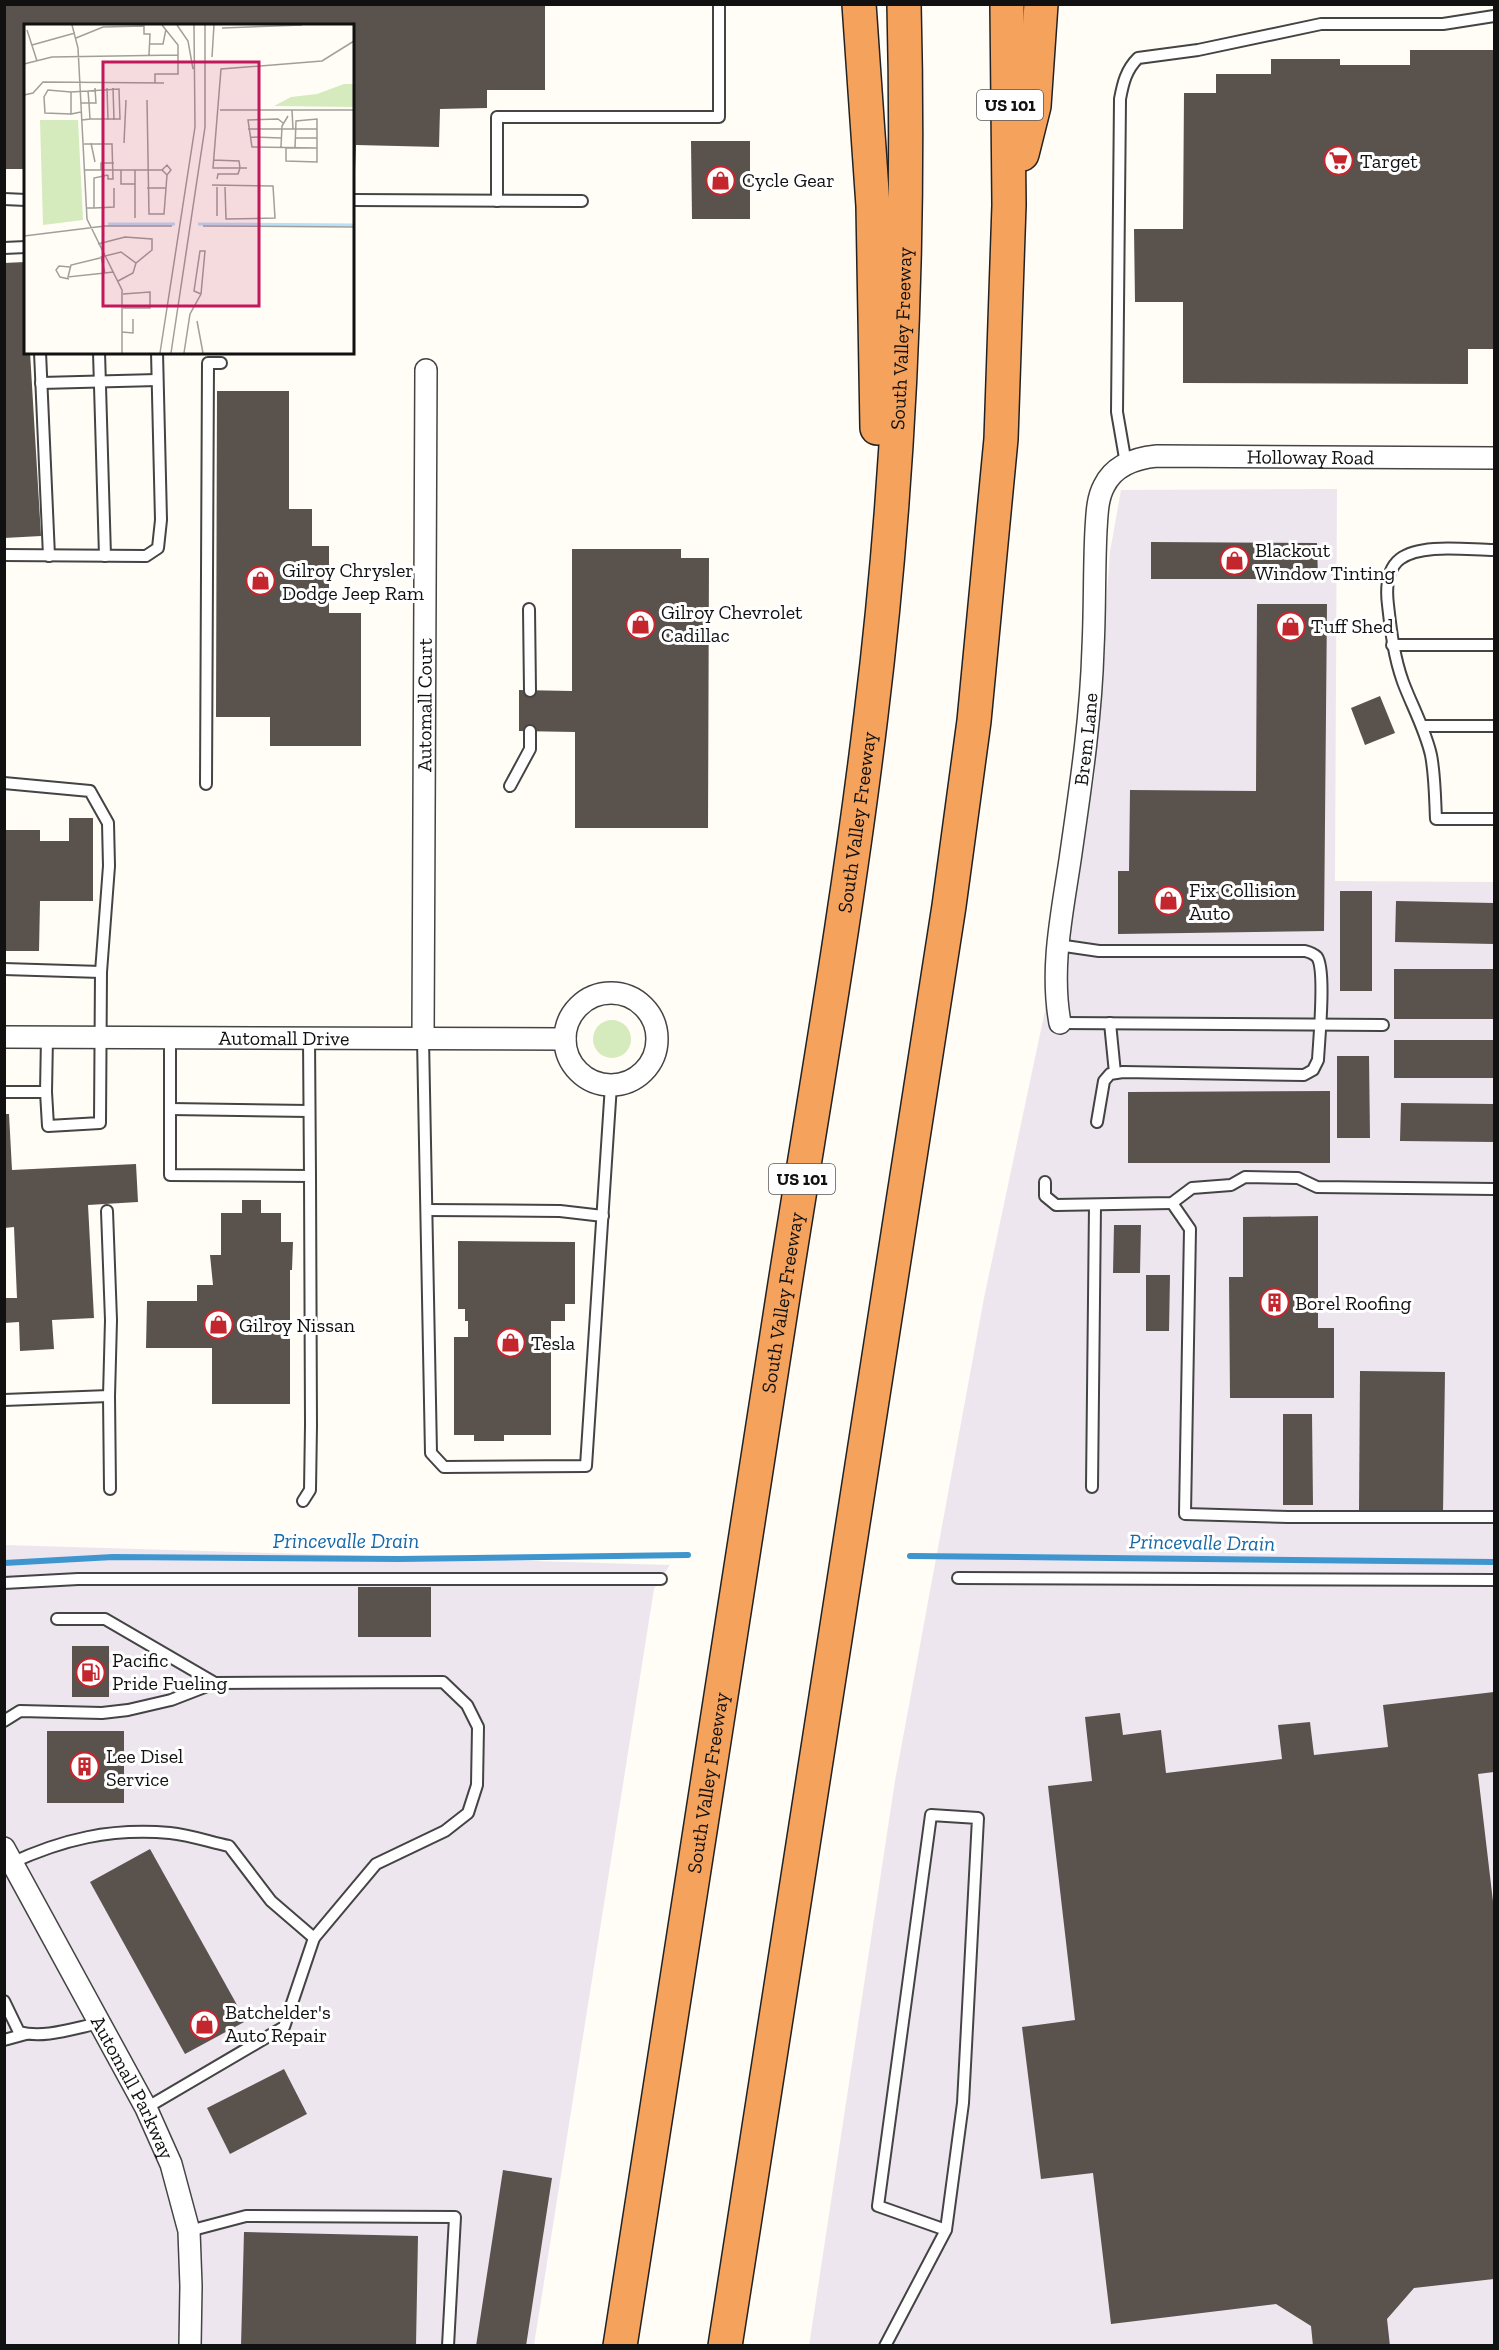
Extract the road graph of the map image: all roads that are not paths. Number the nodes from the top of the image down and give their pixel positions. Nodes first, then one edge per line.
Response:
1 (718, 4) edge
2 (859, 4) edge
3 (904, 4) edge
4 (1008, 4) edge
5 (1041, 4) edge
6 (1494, 16) edge
7 (4, 200) edge
8 (24, 200) edge
9 (354, 200) edge
10 (497, 201) junction
11 (582, 201) dead end
12 (1010, 205) junction
13 (24, 247) edge
14 (4, 248) edge
15 (40, 354) edge
16 (99, 354) edge
17 (157, 354) edge
18 (221, 363) dead end
19 (426, 370) dead end
20 (158, 380) junction
21 (100, 381) junction
22 (41, 383) junction
23 (1494, 458) edge
24 (1126, 464) junction
25 (1494, 550) edge
26 (4, 555) edge
27 (49, 556) junction
28 (105, 556) junction
29 (529, 609) dead end
30 (881, 623) junction
31 (1392, 645) junction
32 (1494, 645) edge
33 (530, 691) dead end
34 (1422, 726) junction
35 (1494, 726) edge
36 (530, 731) dead end
37 (4, 783) edge
38 (206, 784) dead end
39 (510, 786) dead end
40 (1494, 819) edge
41 (1058, 945) junction
42 (4, 969) edge
43 (101, 972) junction
44 (1060, 1023) joint
45 (1110, 1023) junction
46 (1319, 1024) junction
47 (1383, 1025) dead end
48 (4, 1037) edge
49 (47, 1037) junction
50 (102, 1038) junction
51 (171, 1038) junction
52 (309, 1038) junction
53 (423, 1039) junction
54 (565, 1040) junction
55 (1115, 1073) junction
56 (611, 1085) junction
57 (4, 1092) edge
58 (46, 1092) junction
59 (171, 1109) junction
60 (309, 1111) junction
61 (1097, 1122) dead end
62 (310, 1176) junction
63 (1045, 1182) dead end
64 (1494, 1189) edge
65 (1172, 1203) junction
66 (1095, 1204) junction
67 (427, 1210) junction
68 (107, 1211) dead end
69 (603, 1216) junction
70 (109, 1396) junction
71 (4, 1400) edge
72 (1092, 1487) dead end
73 (110, 1489) dead end
74 (303, 1501) dead end
75 (1494, 1516) edge
76 (958, 1578) dead end
77 (661, 1579) dead end
78 (1494, 1580) edge
79 (4, 1583) edge
80 (57, 1619) dead end
81 (215, 1683) junction
82 (4, 1721) edge
83 (7, 1859) edge
84 (314, 1938) junction
85 (4, 2001) edge
86 (100, 2023) junction
87 (26, 2034) junction
88 (4, 2040) edge
89 (146, 2108) junction
90 (946, 2230) junction
91 (189, 2231) junction
92 (190, 2346) edge
93 (448, 2346) edge
94 (620, 2346) edge
95 (725, 2346) edge
96 (885, 2346) edge

1 - 10 lane
2 - 30 highway
3 - 30 highway, South Valley Freeway / US 101
4 - 12 highway, US 101
5 - 12 highway
6 - 24 lane
7 - 8 lane
9 - 10 lane
10 - 11 lane
12 - 95 highway, US 101
13 - 14 lane
15 - 22 lane
16 - 21 lane
17 - 20 lane
18 - 38 lane
19 - 53 street, Automall Court
20 - 21 lane
20 - 28 lane
21 - 22 lane
21 - 28 lane
22 - 27 lane
23 - 24 street, Holloway Road
24 - 41 street, Brem Lane
25 - 31 lane
26 - 27 lane
27 - 28 lane
29 - 33 lane
30 - 94 highway, South Valley Freeway / US 101
31 - 32 lane
31 - 34 lane
34 - 35 lane
34 - 40 lane
36 - 39 lane
37 - 43 lane
41 - 44 street, Brem Lane
41 - 46 lane
42 - 43 lane
43 - 50 lane
44 - 45 lane
45 - 46 lane
45 - 55 lane
46 - 47 lane
46 - 55 lane
48 - 49 street, Automall Drive
49 - 50 street, Automall Drive
49 - 58 lane
50 - 51 street, Automall Drive
50 - 58 lane
51 - 52 street, Automall Drive
51 - 59 lane
52 - 53 street, Automall Drive
52 - 60 lane
53 - 54 street, Automall Drive
53 - 67 lane
54 - 56 street
54 - 56 street
55 - 61 lane
56 - 69 lane
57 - 58 lane
59 - 60 lane
59 - 62 lane
60 - 62 lane
62 - 74 lane
63 - 66 lane
64 - 65 lane
65 - 66 lane
65 - 75 lane
66 - 72 lane
67 - 69 lane
67 - 69 lane
68 - 70 lane
70 - 71 lane
70 - 73 lane
76 - 78 lane
77 - 79 lane
80 - 81 lane
81 - 82 lane
81 - 84 lane
83 - 84 lane
83 - 86 street, Automall Parkway
84 - 89 lane
85 - 87 lane
86 - 87 lane
86 - 89 street, Automall Parkway
87 - 88 lane
89 - 91 street, Automall Parkway
90 - 90 lane
90 - 96 lane
91 - 92 street, Automall Parkway
91 - 93 lane

